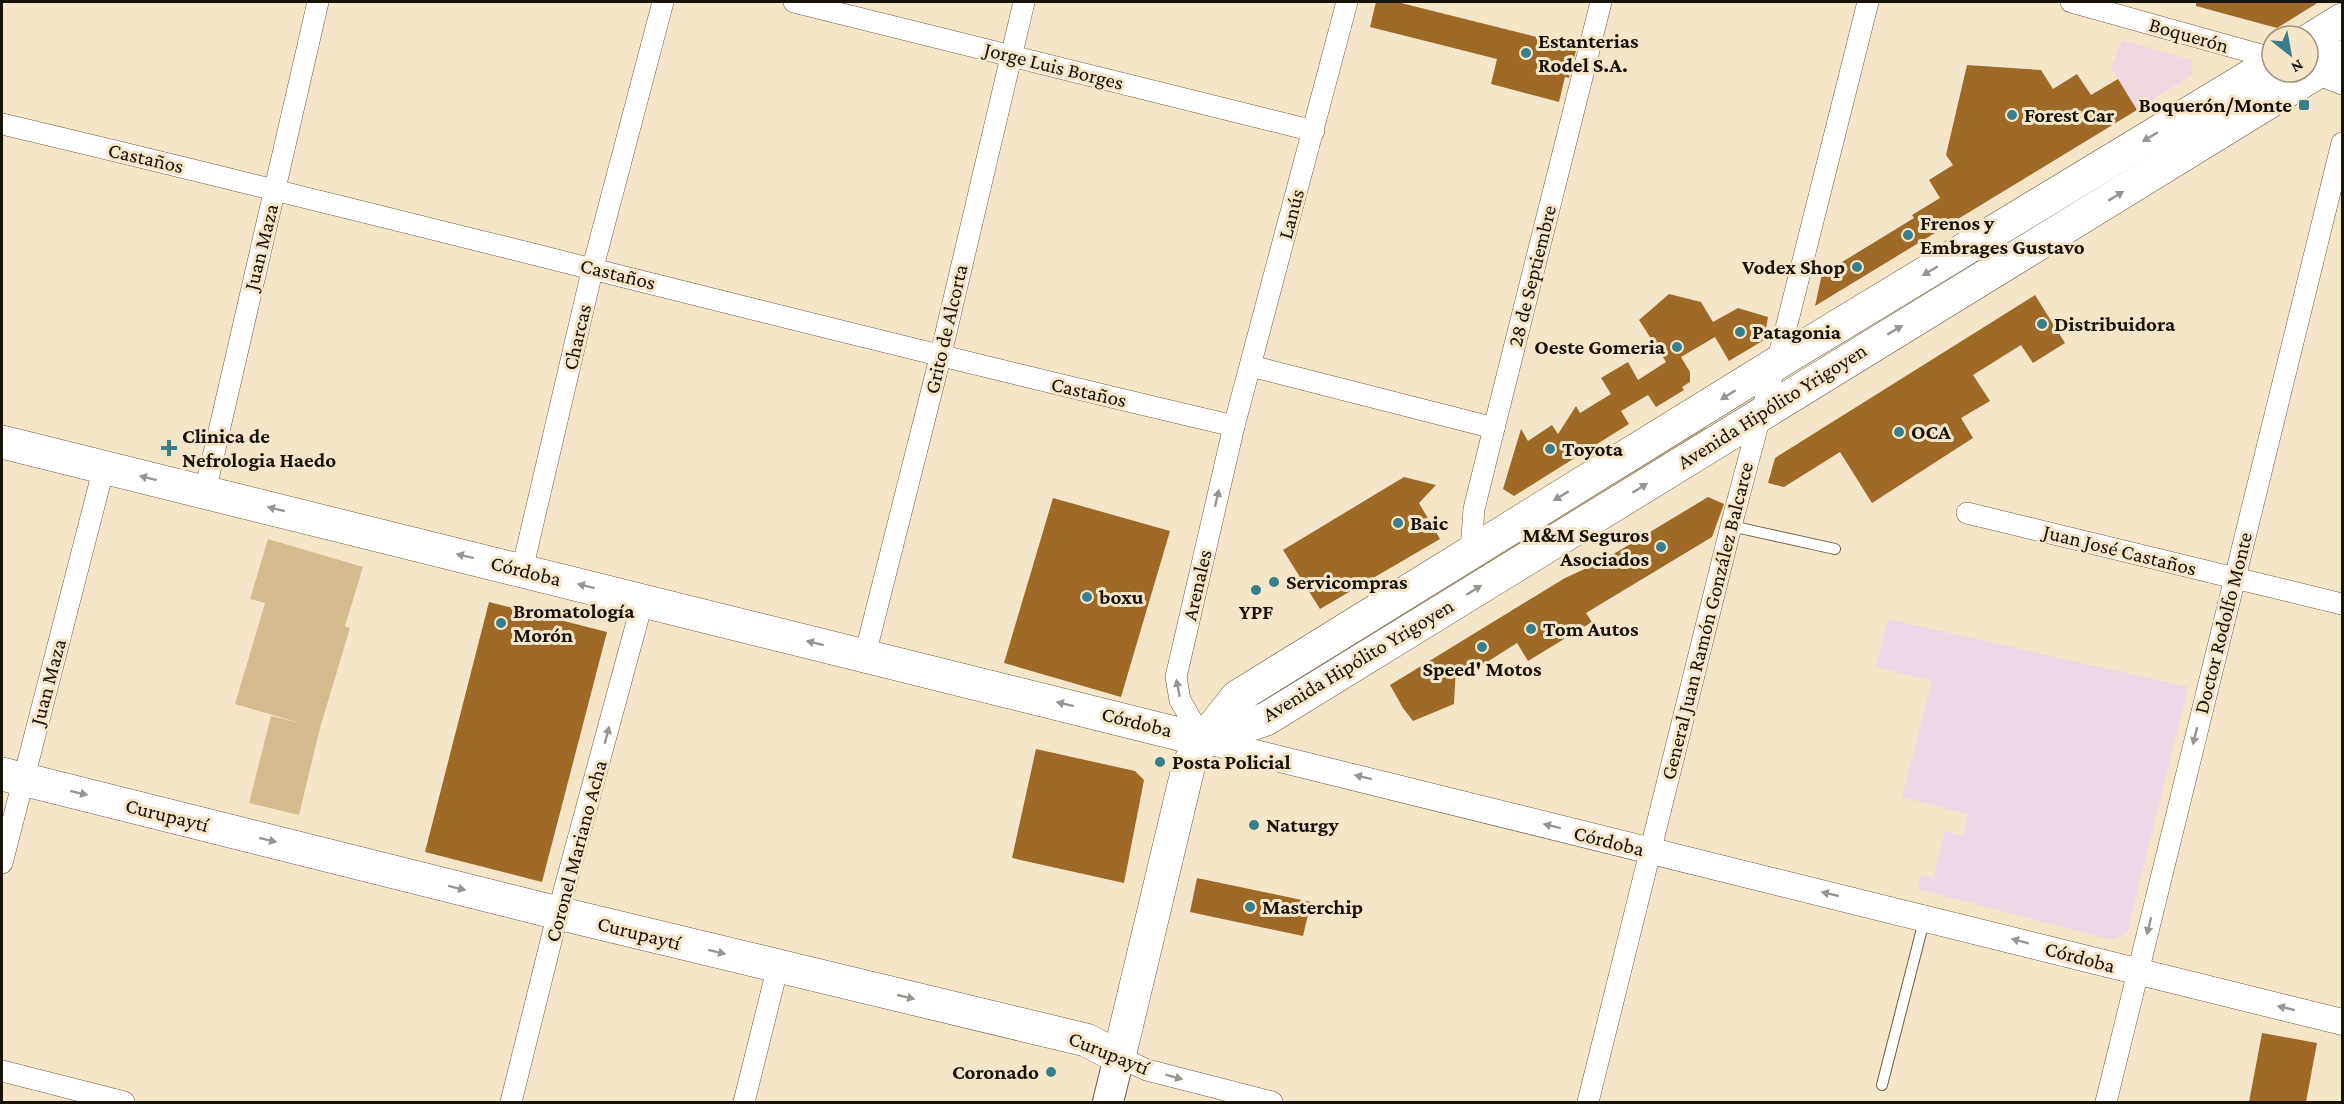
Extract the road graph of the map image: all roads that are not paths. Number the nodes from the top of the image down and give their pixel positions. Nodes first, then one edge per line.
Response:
1 (318, 2) edge
2 (663, 2) edge
3 (794, 2) edge
4 (1024, 2) edge
5 (1347, 2) edge
6 (1601, 2) edge
7 (1868, 2) edge
8 (2071, 2) edge
9 (2094, 4) edge
10 (2343, 20) edge
11 (2320, 34) edge
12 (2260, 54) edge
13 (1010, 56) junction
14 (2260, 70) edge
15 (2327, 71) edge
16 (2, 124) edge
17 (1314, 131) junction
18 (2343, 143) edge
19 (276, 188) junction
20 (593, 267) junction
21 (940, 358) junction
22 (1777, 363) junction
23 (1251, 366) junction
24 (1761, 413) junction
25 (1234, 426) junction
26 (1494, 428) junction
27 (2, 442) edge
28 (104, 467) junction
29 (204, 492) junction
30 (1967, 513) dead end
31 (1731, 526) junction
32 (1835, 549) dead end
33 (1471, 551) junction
34 (522, 570) junction
35 (2234, 577) junction
36 (643, 600) junction
37 (2343, 604) edge
38 (865, 655) junction
39 (1203, 740) junction
40 (12, 777) edge
41 (1649, 851) junction
42 (2, 863) edge
43 (558, 913) junction
44 (1925, 917) junction
45 (778, 966) junction
46 (2137, 972) junction
47 (2343, 1022) edge
48 (1119, 1057) junction
49 (2, 1071) edge
50 (1882, 1085) dead end
51 (124, 1102) edge
52 (511, 1102) edge
53 (744, 1102) edge
54 (1108, 1102) edge
55 (1272, 1102) edge
56 (1588, 1102) edge
57 (2106, 1102) edge

1 - 19 street, Juan Maza
2 - 20 street, Charcas
3 - 13 street, Jorge Luis Borges
4 - 13 street, Grito de Alcorta
5 - 17 street, Lanús
6 - 26 street, 28 de Septiembre
7 - 22 street, General Juan Ramón González Balcarce
8 - 9 street, Boquerón
9 - 12 street, Boquerón
10 - 11 main road
13 - 17 street, Jorge Luis Borges
13 - 21 street, Grito de Alcorta
14 -> 22 main road, Avenida Hipólito Yrigoyen
24 -> 15 main road, Avenida Hipólito Yrigoyen
16 - 19 street, Castaños
17 - 23 street, Lanús
18 - 35 street, Doctor Rodolfo Monte
19 - 20 street, Castaños
19 - 29 street, Juan Maza
20 - 21 street, Castaños
20 - 34 street, Charcas
21 - 25 street, Castaños
21 - 38 street, Grito de Alcorta
22 - 24 street, General Juan Ramón González Balcarce
22 -> 33 main road, Avenida Hipólito Yrigoyen
23 - 25 street, Lanús
23 - 26 street
24 - 31 street, General Juan Ramón González Balcarce
39 -> 24 main road, Avenida Hipólito Yrigoyen
39 -> 25 street, Arenales
26 - 33 street, 28 de Septiembre
27 - 28 main road, Córdoba
29 -> 28 main road, Córdoba
28 - 40 street, Juan Maza
34 -> 29 main road, Córdoba
30 - 35 street, Juan José Castaños
31 - 32 lane
31 - 41 street, General Juan Ramón González Balcarce
33 - 39 main road, Avenida Hipólito Yrigoyen
36 -> 34 main road, Córdoba
35 - 37 street, Juan José Castaños
35 -> 46 street, Doctor Rodolfo Monte
38 -> 36 main road, Córdoba
43 -> 36 street, Coronel Mariano Acha
39 -> 38 main road, Córdoba
41 -> 39 street, Córdoba
39 - 48 main road
40 - 42 street, Juan Maza
40 -> 43 main road, Curupaytí
44 -> 41 street, Córdoba
41 - 56 street, General Juan Ramón González Balcarce
43 -> 45 main road, Curupaytí
43 - 52 street, Coronel Mariano Acha
46 -> 44 street, Córdoba
44 - 50 lane
45 -> 48 main road, Curupaytí
45 - 53 street
47 -> 46 street, Córdoba
46 - 57 street, Doctor Rodolfo Monte
48 - 54 main road
48 -> 55 street, Curupaytí
49 - 51 street

